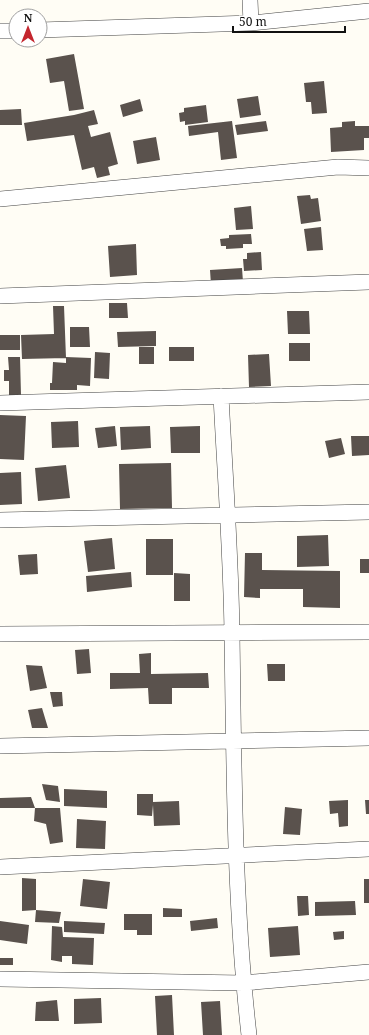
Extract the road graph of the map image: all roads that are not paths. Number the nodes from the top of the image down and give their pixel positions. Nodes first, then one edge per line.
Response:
1 (250, 0) edge
2 (369, 11) edge
3 (251, 23) junction
4 (48, 30) edge
5 (369, 168) edge
6 (0, 199) edge
7 (369, 282) edge
8 (0, 296) edge
9 (369, 392) edge
10 (221, 396) junction
11 (0, 403) edge
12 (369, 512) edge
13 (227, 515) junction
14 (0, 520) edge
15 (232, 632) junction
16 (369, 632) edge
17 (0, 634) edge
18 (369, 738) edge
19 (232, 741) junction
20 (0, 746) edge
21 (369, 849) edge
22 (237, 855) junction
23 (0, 867) edge
24 (369, 972) edge
25 (0, 979) edge
26 (243, 983) junction
27 (249, 1035) edge

1 - 3 street
2 - 3 street
3 - 4 street
5 - 6 street
7 - 8 street
9 - 10 street
10 - 11 street
10 - 13 street
12 - 13 street
13 - 14 street
13 - 15 street
15 - 16 street
15 - 17 street
15 - 19 street
18 - 19 street
19 - 20 street
19 - 22 street
21 - 22 street
22 - 23 street
22 - 26 street
24 - 26 street
25 - 26 street
26 - 27 street

